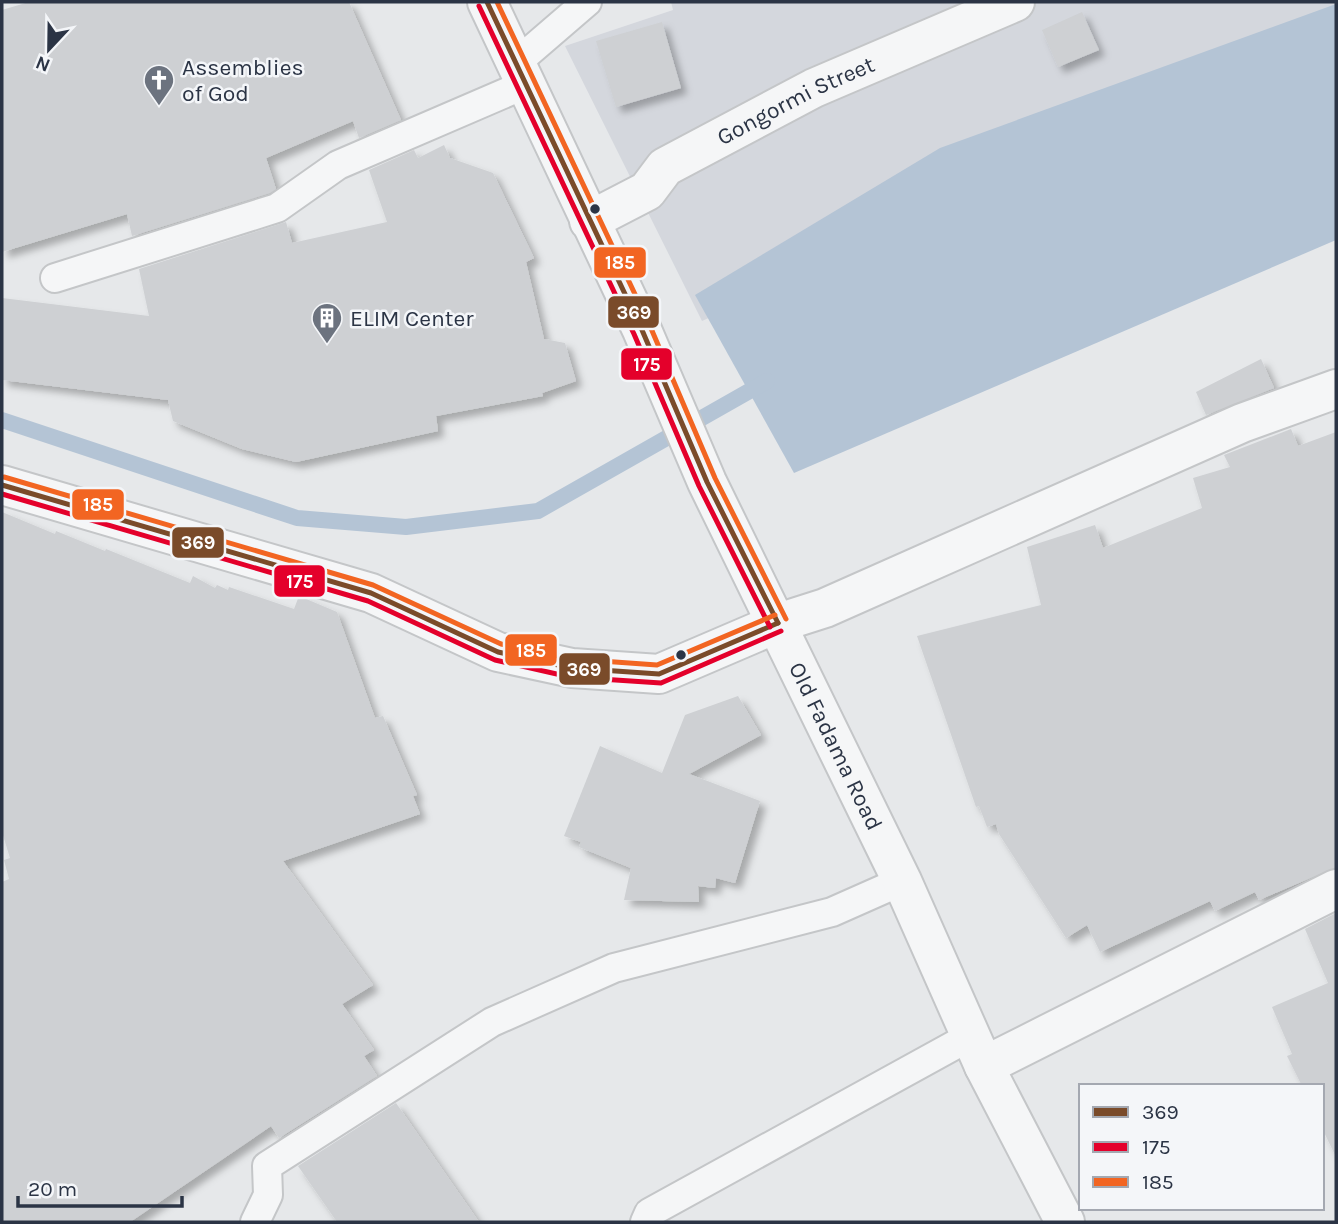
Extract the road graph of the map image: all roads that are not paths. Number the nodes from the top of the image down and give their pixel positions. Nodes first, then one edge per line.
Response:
1 (487, 2) edge
2 (587, 2) edge
3 (1015, 2) edge
4 (520, 74) junction
5 (589, 221) junction
6 (55, 278) dead end
7 (1336, 389) edge
8 (2, 485) edge
9 (778, 622) junction
10 (902, 881) junction
11 (1336, 889) edge
12 (977, 1051) junction
13 (255, 1222) edge
14 (645, 1222) edge
15 (1065, 1222) edge

1 - 4 street, Old Fadama Road
2 - 4 lane
3 - 5 street, Gongormi Street
4 - 5 street, Old Fadama Road
4 - 6 lane
5 - 9 street, Old Fadama Road
7 - 9 street
8 - 9 street
9 - 10 street, Old Fadama Road
10 - 12 street, Old Fadama Road
10 - 13 lane
11 - 12 street
12 - 14 lane
12 - 15 street, Old Fadama Road

